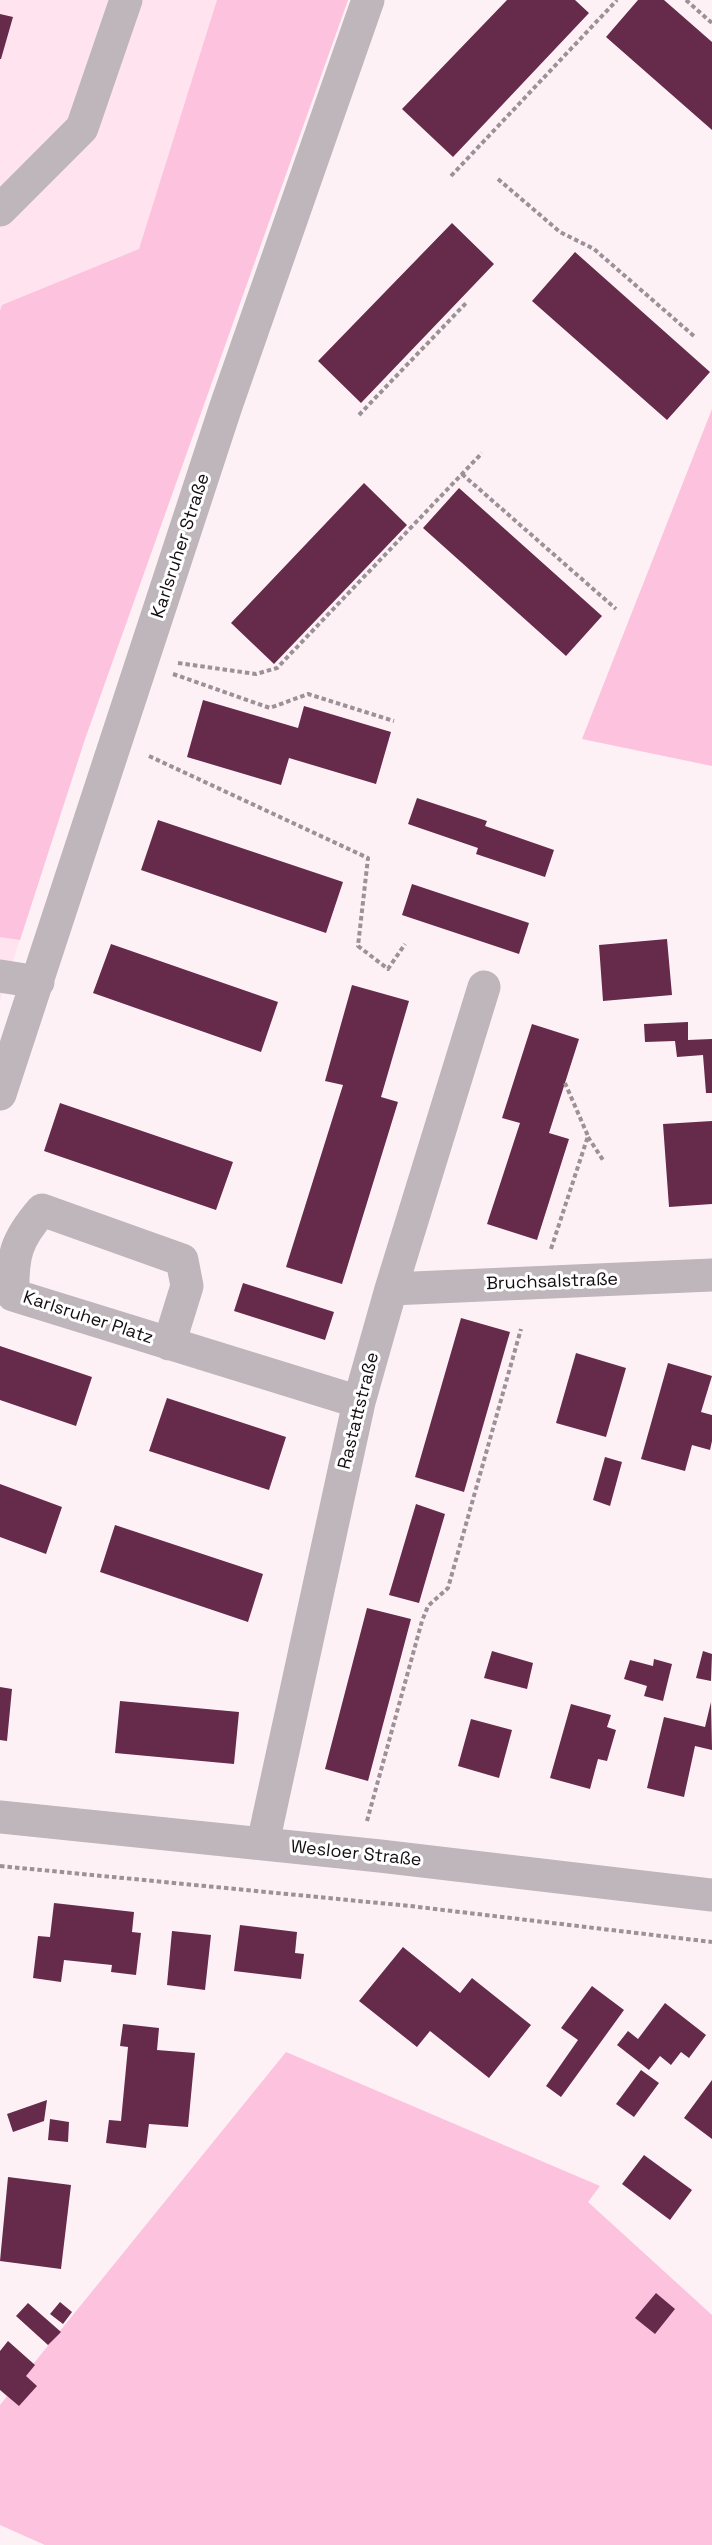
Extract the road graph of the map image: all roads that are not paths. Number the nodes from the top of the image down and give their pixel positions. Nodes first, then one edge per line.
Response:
1 (126, 0) edge
2 (368, 0) edge
3 (0, 210) edge
4 (0, 976) edge
5 (38, 982) junction
6 (484, 987) dead end
7 (0, 1094) edge
8 (712, 1275) edge
9 (391, 1289) junction
10 (169, 1344) junction
11 (359, 1402) junction
12 (0, 1817) edge
13 (263, 1843) junction
14 (712, 1895) edge

1 - 3 street
2 - 5 street, Karlsruher Straße
4 - 5 street
5 - 7 street, Karlsruher Straße
6 - 9 street, Rastattstraße
8 - 9 street, Bruchsalstraße
9 - 11 street, Rastattstraße
10 - 10 street, Karlsruher Platz
10 - 11 street, Karlsruher Platz
11 - 13 street, Rastattstraße
12 - 13 street, Wesloer Straße
13 - 14 street, Wesloer Straße

